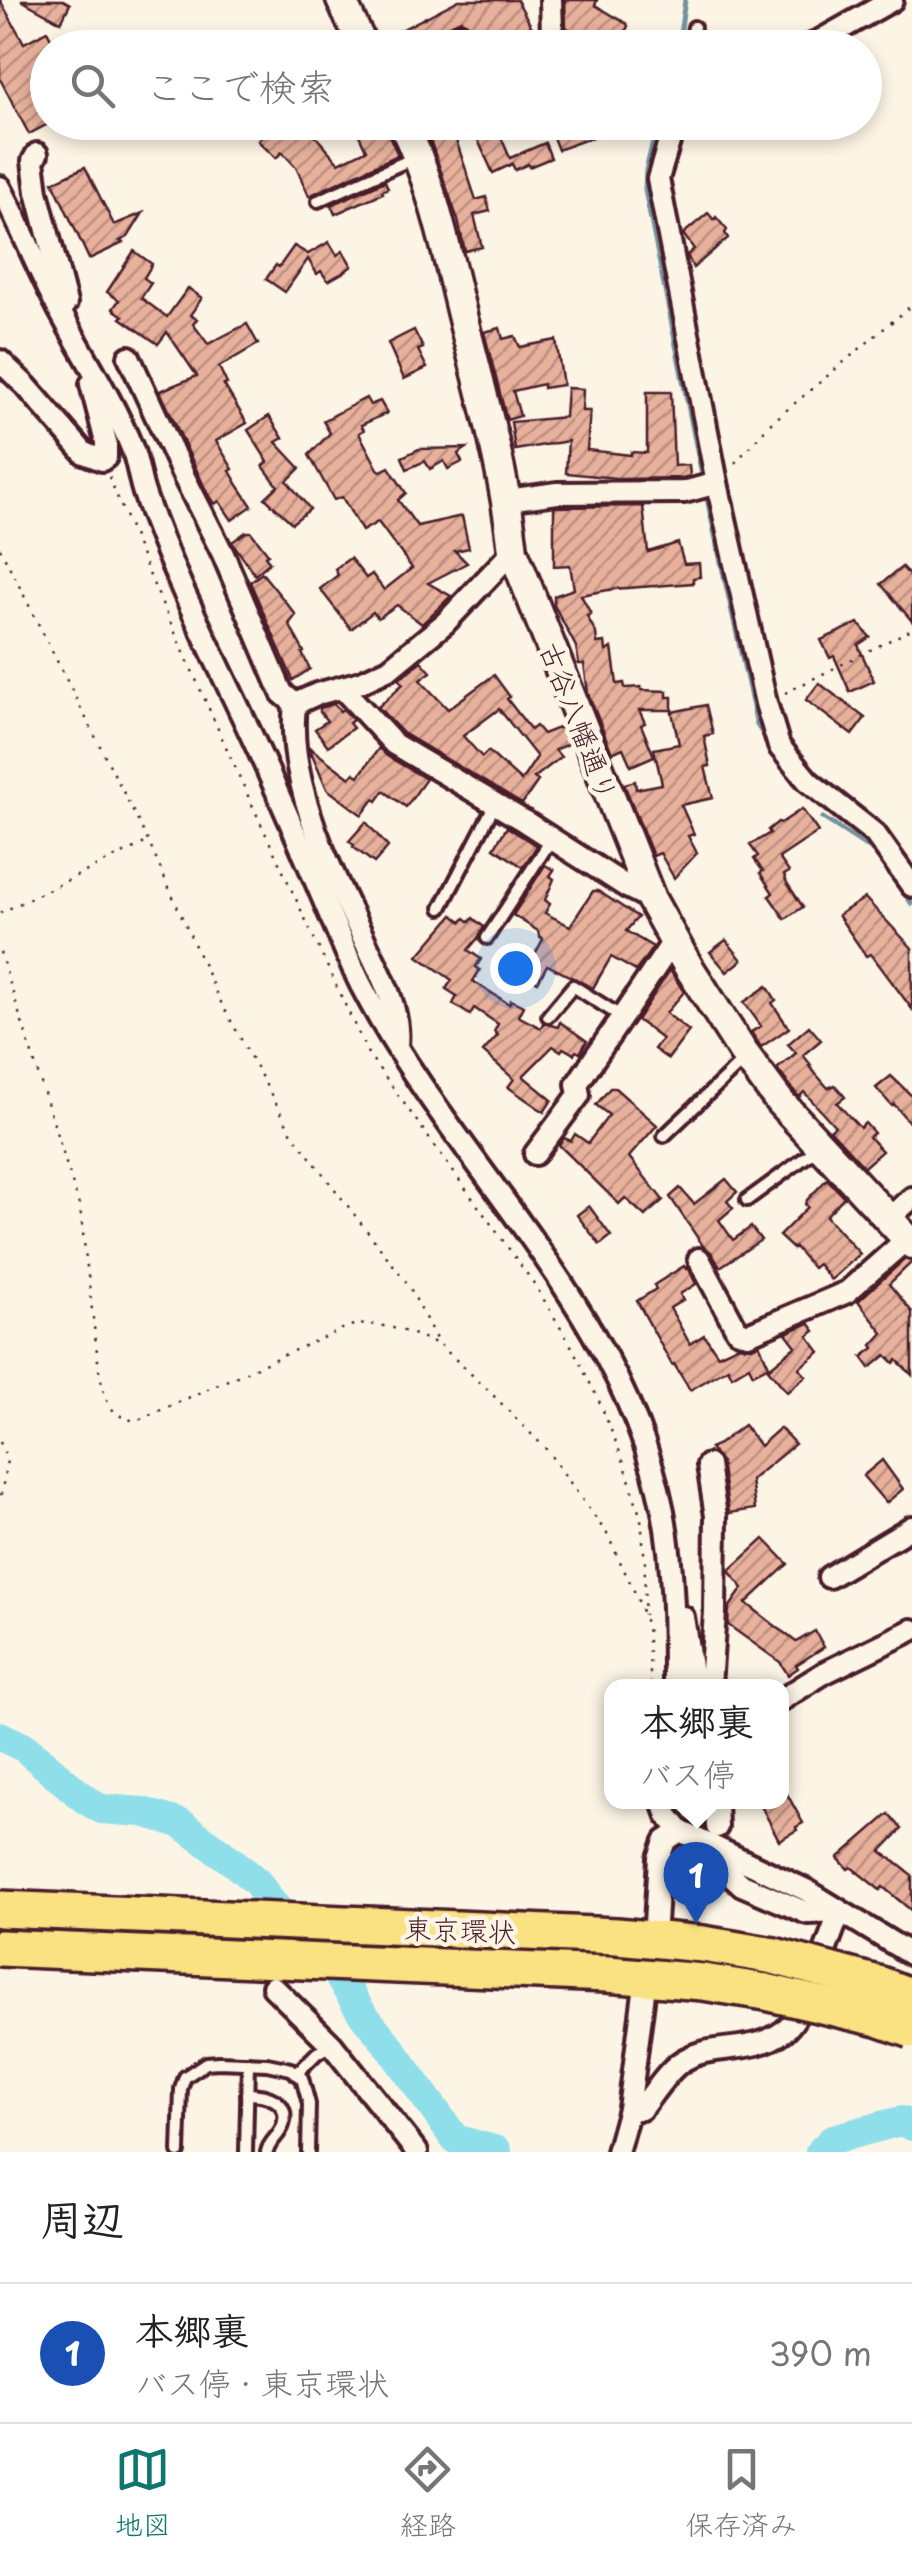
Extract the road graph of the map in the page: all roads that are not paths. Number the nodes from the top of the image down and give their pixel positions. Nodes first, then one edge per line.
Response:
1 (341, 0) edge
2 (551, 0) edge
3 (892, 0) edge
4 (694, 27) dead end
5 (355, 30) edge
6 (552, 30) edge
7 (693, 30) edge
8 (839, 30) edge
9 (407, 140) edge
10 (418, 140) edge
11 (669, 140) edge
12 (37, 154) dead end
13 (0, 186) edge
14 (318, 200) dead end
15 (61, 314) junction
16 (129, 357) dead end
17 (87, 358) junction
18 (0, 361) edge
19 (717, 483) junction
20 (508, 500) junction
21 (513, 551) junction
22 (342, 688) junction
23 (295, 704) junction
24 (494, 804) junction
25 (551, 840) junction
26 (912, 886) edge
27 (650, 899) junction
28 (441, 908) dead end
29 (487, 938) dead end
30 (674, 940) junction
31 (548, 1016) dead end
32 (622, 1018) junction
33 (397, 1047) junction
34 (746, 1057) junction
35 (664, 1136) dead end
36 (822, 1145) junction
37 (535, 1154) dead end
38 (912, 1198) edge
39 (747, 1200) dead end
40 (902, 1234) edge
41 (699, 1258) dead end
42 (708, 1465) dead end
43 (912, 1527) edge
44 (829, 1577) dead end
45 (671, 1588) junction
46 (912, 1630) edge
47 (674, 1679) edge
48 (693, 1679) edge
49 (710, 1679) edge
50 (789, 1695) edge
51 (665, 1809) edge
52 (717, 1809) edge
53 (718, 1827) dead end
54 (680, 1830) junction
55 (726, 1860) dead end
56 (0, 1909) edge
57 (840, 1912) junction
58 (654, 1939) junction
59 (0, 1948) edge
60 (912, 1955) edge
61 (646, 1977) junction
62 (272, 1987) dead end
63 (912, 1997) edge
64 (912, 2030) edge
65 (332, 2044) junction
66 (248, 2063) junction
67 (296, 2074) junction
68 (247, 2094) junction
69 (629, 2110) junction
70 (179, 2152) edge
71 (246, 2152) edge
72 (267, 2152) edge
73 (308, 2152) edge
74 (417, 2152) edge
75 (617, 2152) edge

1 - 5 street
2 - 6 street
3 - 8 street
4 - 7 lane
9 - 14 lane
10 - 20 street, 古谷八幡通り
11 - 19 street
12 - 15 street
13 - 15 street
15 - 17 street
16 - 23 street
17 - 18 street
17 - 33 street
19 - 20 street
19 - 26 street
20 - 21 street, 古谷八幡通り
21 - 22 street
21 - 27 street, 古谷八幡通り
22 - 23 street
22 - 24 street
23 - 33 street
24 - 25 street
24 - 28 lane
25 - 27 street
25 - 29 lane
27 - 30 street, 古谷八幡通り
30 - 32 street
30 - 34 street, 古谷八幡通り
31 - 32 lane
32 - 37 street
33 - 45 street
34 - 35 lane
34 - 36 street, 古谷八幡通り
36 - 39 lane
36 - 40 street, 古谷八幡通り
38 - 40 street
40 - 41 street
42 - 49 street
43 - 44 street
45 - 47 street
45 - 48 street
46 - 50 street
51 - 54 street
52 - 53 street
54 - 57 street
54 - 58 street
55 - 57 street
56 - 58 highway, 東京環状
57 - 60 street
57 - 69 street
58 - 63 highway, 東京環状, bridge
59 - 61 highway, 東京環状
61 - 64 highway, 東京環状, bridge
61 - 69 street
62 - 65 street
65 - 67 lane
65 - 74 street
66 - 67 lane
66 - 68 lane
66 - 70 lane
67 - 73 lane
68 - 71 lane
68 - 72 lane
69 - 75 street

